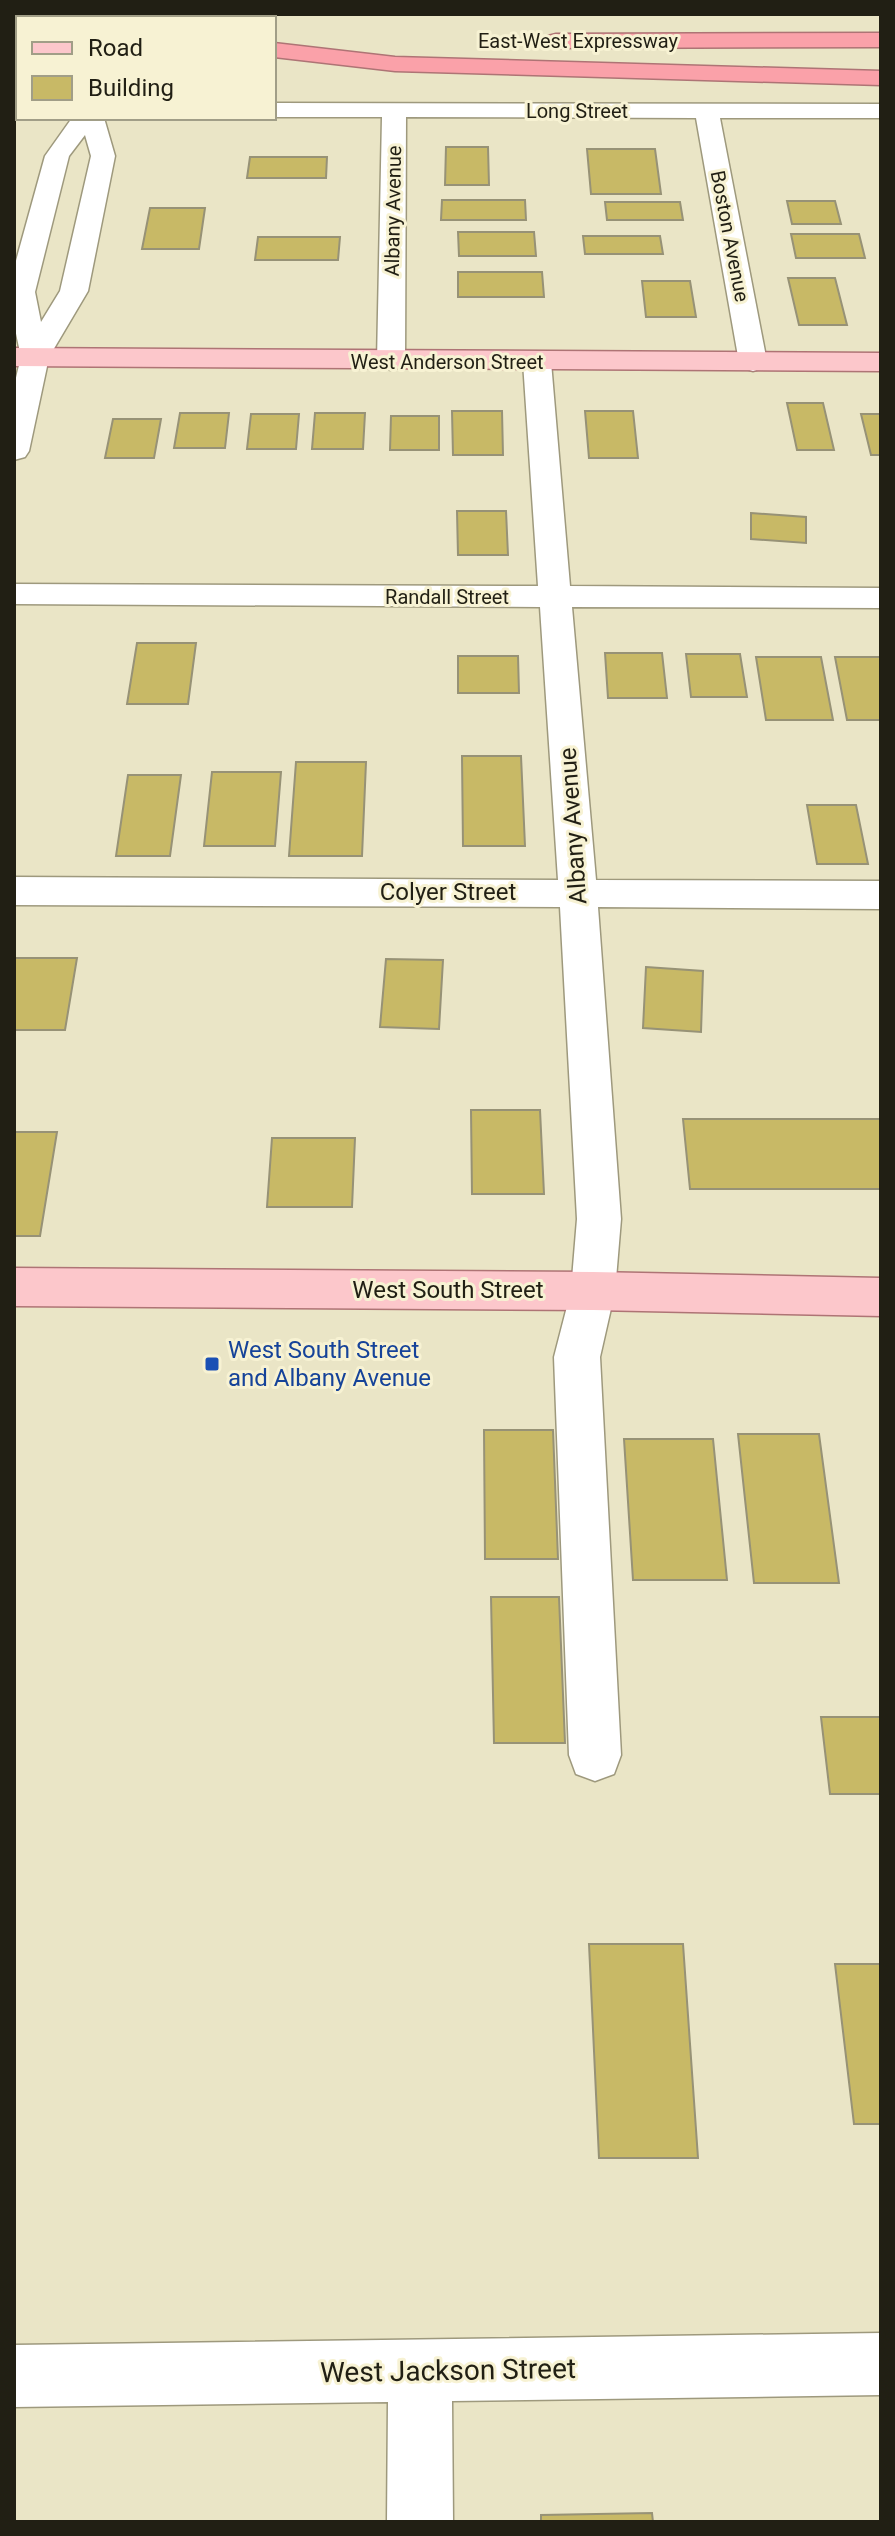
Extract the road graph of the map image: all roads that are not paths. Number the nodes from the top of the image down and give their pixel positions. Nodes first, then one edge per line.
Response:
1 (881, 40) edge
2 (276, 41) edge
3 (386, 41) dead end
4 (530, 41) dead end
5 (276, 50) edge
6 (881, 78) edge
7 (276, 110) edge
8 (394, 110) junction
9 (707, 111) junction
10 (881, 111) edge
11 (83, 120) edge
12 (93, 120) edge
13 (25, 357) edge
14 (391, 361) junction
15 (537, 362) junction
16 (753, 362) junction
17 (881, 362) edge
18 (14, 451) edge
19 (14, 594) edge
20 (556, 597) junction
21 (881, 598) edge
22 (14, 891) edge
23 (578, 893) junction
24 (881, 895) edge
25 (14, 1287) edge
26 (593, 1291) junction
27 (881, 1297) edge
28 (595, 1755) dead end
29 (881, 2364) edge
30 (420, 2371) junction
31 (14, 2376) edge
32 (420, 2522) edge

1 - 4 highway, East-West Expressway
2 - 3 highway
5 - 6 highway
7 - 8 street, Long Street
8 - 9 street, Long Street
8 - 14 street, Albany Avenue
9 - 10 street, Long Street
9 - 16 street, Boston Avenue
11 - 13 street
12 - 13 street
13 - 14 main road, West Anderson Street
13 - 18 street
14 - 15 main road, West Anderson Street
15 - 16 main road, West Anderson Street
15 - 20 street, Albany Avenue
16 - 17 main road, West Anderson Street
19 - 20 street, Randall Street
20 - 21 street, Randall Street
20 - 23 street, Albany Avenue
22 - 23 street, Colyer Street
23 - 24 street, Colyer Street
23 - 26 street, Albany Avenue
25 - 26 main road, West South Street
26 - 27 main road, West South Street
26 - 28 street, Albany Avenue
29 - 30 street, West Jackson Street
30 - 31 street, West Jackson Street
30 - 32 street

